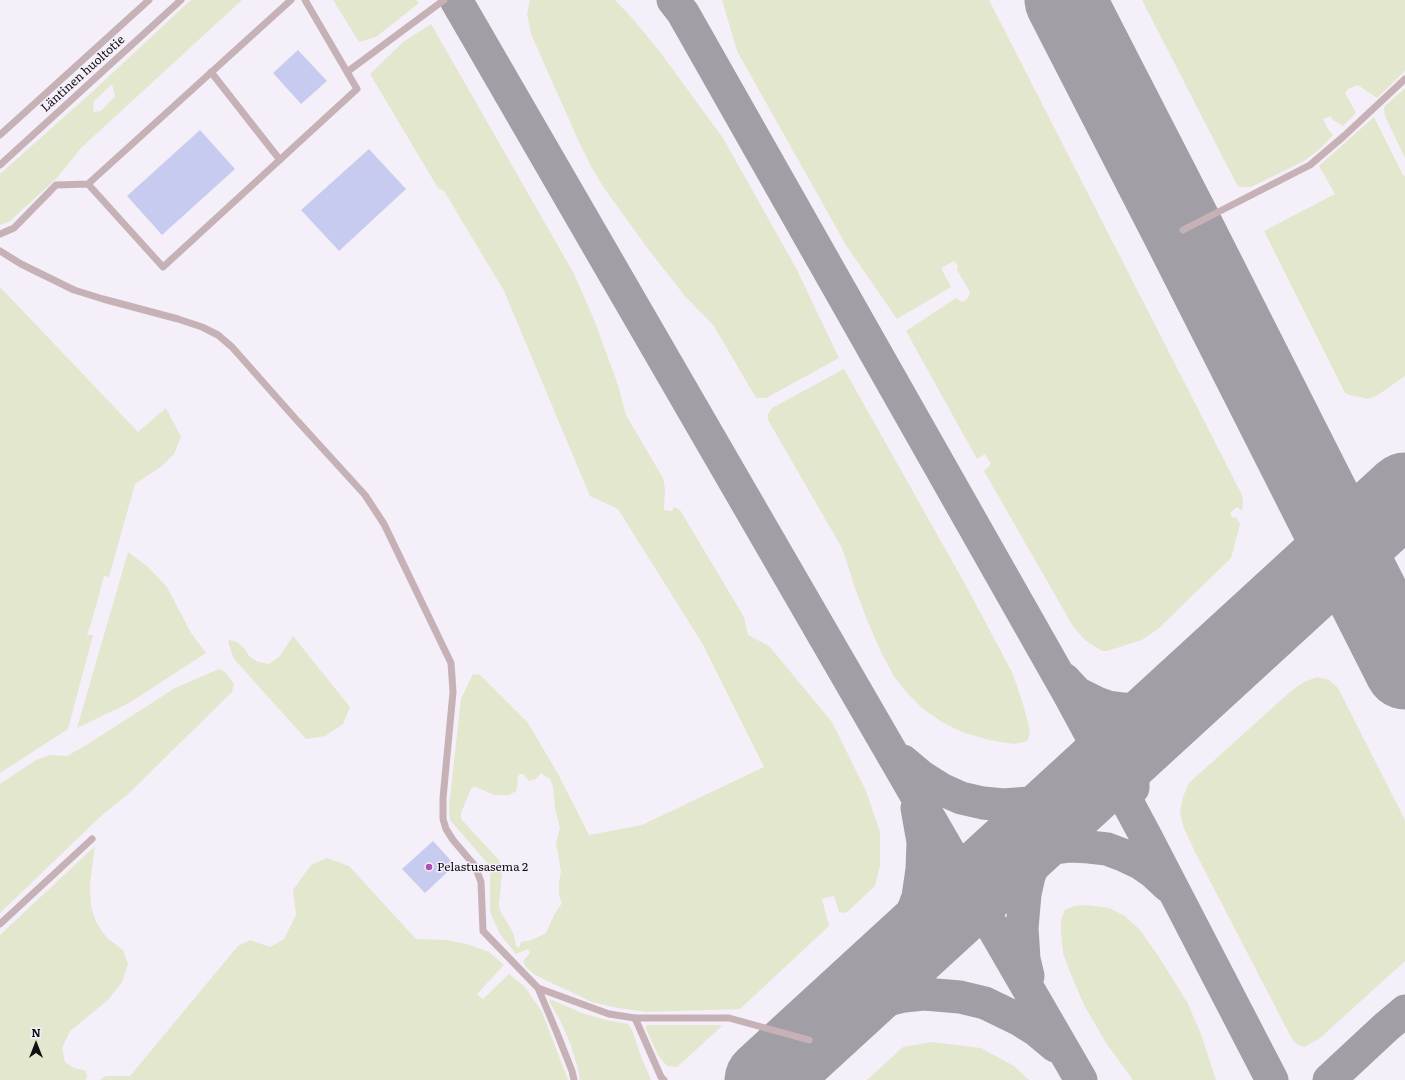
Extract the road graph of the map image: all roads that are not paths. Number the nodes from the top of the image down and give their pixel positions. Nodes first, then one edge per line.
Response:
1 (149, 0) edge
2 (181, 0) edge
3 (291, 0) edge
4 (305, 0) edge
5 (444, 0) edge
6 (211, 72) junction
7 (347, 72) junction
8 (1405, 79) edge
9 (0, 135) edge
10 (280, 160) junction
11 (0, 165) edge
12 (88, 184) junction
13 (1183, 230) dead end
14 (0, 234) edge
15 (0, 251) edge
16 (92, 839) dead end
17 (0, 924) edge
18 (538, 988) junction
19 (635, 1018) junction
20 (808, 1040) dead end
21 (574, 1080) edge
22 (664, 1080) edge

1 - 9 lane
2 - 11 lane, Läntinen huoltotie
3 - 6 lane
4 - 7 lane
5 - 7 lane
6 - 10 lane
6 - 12 lane
7 - 10 lane
8 - 13 lane
10 - 12 lane
12 - 14 lane
15 - 18 lane
16 - 17 lane
18 - 19 lane
18 - 21 lane
19 - 20 lane
19 - 22 lane

